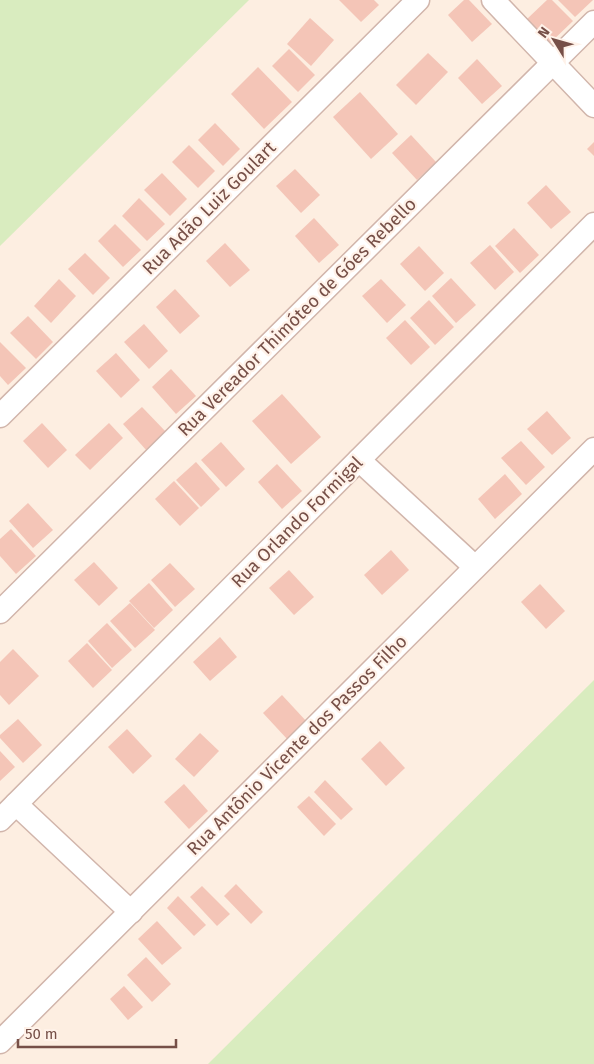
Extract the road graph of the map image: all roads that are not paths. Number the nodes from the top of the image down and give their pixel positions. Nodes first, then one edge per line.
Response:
1 (418, 0) edge
2 (493, 0) edge
3 (594, 22) edge
4 (553, 63) junction
5 (594, 106) edge
6 (594, 224) edge
7 (0, 416) edge
8 (594, 448) edge
9 (359, 460) junction
10 (475, 568) junction
11 (0, 612) edge
12 (16, 804) junction
13 (0, 820) edge
14 (131, 912) junction
15 (0, 1042) edge

1 - 7 street, Rua Adão Luiz Goulart
2 - 4 street
3 - 4 street, Rua Vereador Thimóteo de Góes Rebello
4 - 5 street
4 - 11 street, Rua Vereador Thimóteo de Góes Rebello
6 - 9 street, Rua Orlando Formigal
8 - 10 street, Rua Antônio Vicente dos Passos Filho
9 - 10 street
9 - 12 street, Rua Orlando Formigal
10 - 14 street, Rua Antônio Vicente dos Passos Filho
12 - 13 street, Rua Orlando Formigal
12 - 14 street
14 - 15 street, Rua Antônio Vicente dos Passos Filho

